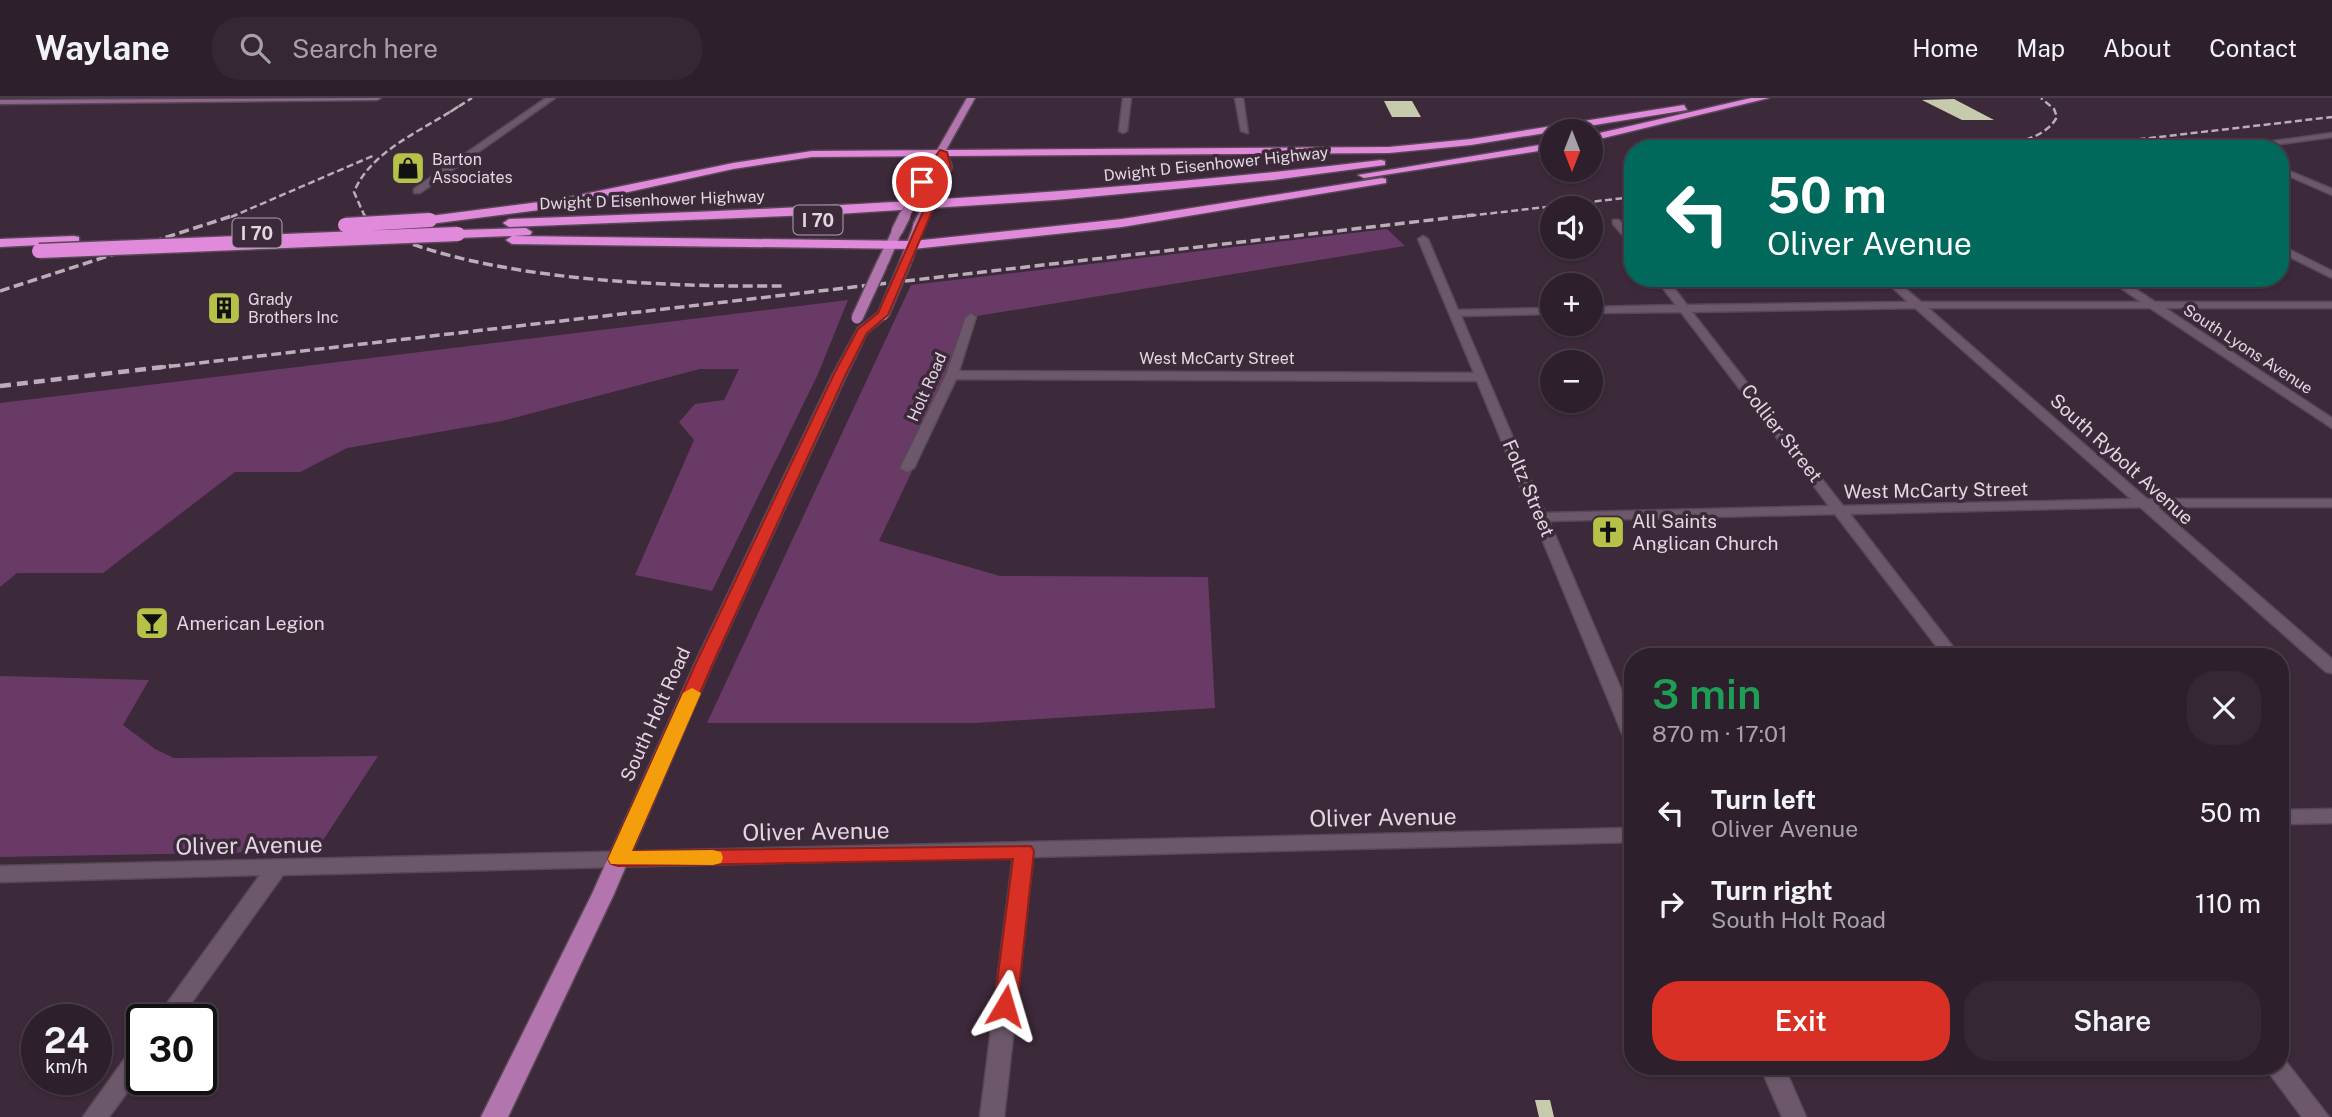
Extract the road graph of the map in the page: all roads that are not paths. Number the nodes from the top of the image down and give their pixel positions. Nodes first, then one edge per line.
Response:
1 (351, 98) edge
2 (377, 98) edge
3 (551, 98) edge
4 (971, 98) edge
5 (1127, 98) edge
6 (1239, 98) edge
7 (1723, 98) edge
8 (1765, 98) edge
9 (111, 99) edge
10 (0, 102) edge
11 (1684, 108) junction
12 (1603, 125) edge
13 (1123, 131) dead end
14 (1245, 131) dead end
15 (2332, 135) edge
16 (1603, 136) edge
17 (1540, 137) edge
18 (2289, 141) edge
19 (1540, 149) edge
20 (1540, 149) edge
21 (943, 152) junction
22 (2289, 173) edge
23 (416, 191) dead end
24 (2332, 192) edge
25 (1616, 222) dead end
26 (435, 223) junction
27 (1624, 232) edge
28 (1423, 239) dead end
29 (191, 240) junction
30 (0, 243) edge
31 (913, 245) junction
32 (891, 246) junction
33 (0, 252) edge
34 (2289, 253) edge
35 (2332, 275) edge
36 (1667, 287) edge
37 (1897, 287) edge
38 (2125, 287) edge
39 (1917, 305) junction
40 (2152, 305) junction
41 (2332, 305) edge
42 (1684, 309) junction
43 (1603, 310) edge
44 (1540, 311) edge
45 (1456, 313) junction
46 (971, 317) dead end
47 (860, 324) junction
48 (952, 375) junction
49 (1482, 377) junction
50 (2332, 424) edge
51 (907, 468) dead end
52 (2332, 503) edge
53 (2144, 504) junction
54 (1841, 511) junction
55 (1541, 517) junction
56 (1946, 648) edge
57 (2332, 668) edge
58 (1624, 716) edge
59 (2332, 816) edge
60 (2289, 817) edge
61 (1624, 835) edge
62 (1024, 851) junction
63 (618, 859) junction
64 (276, 869) junction
65 (0, 874) edge
66 (178, 1004) edge
67 (126, 1075) edge
68 (1776, 1075) edge
69 (2283, 1075) edge
70 (95, 1117) edge
71 (494, 1117) edge
72 (992, 1117) edge
73 (1794, 1117) edge
74 (2317, 1117) edge

1 - 2 main road
1 - 9 main road
3 - 23 street
4 - 21 main road, South Holt Road
5 - 13 street
6 - 14 street
7 - 11 highway
8 - 16 highway
9 - 10 main road
11 - 12 highway
11 - 21 highway
15 - 18 street
17 - 26 highway, Dwight D Eisenhower Highway / I 70
19 - 29 highway, Dwight D Eisenhower Highway / I 70, bridge
20 - 31 highway
21 - 26 highway
21 - 31 main road, South Holt Road, bridge
21 - 32 main road, South Holt Road, bridge
22 - 24 street
25 - 27 street
26 - 29 highway, Dwight D Eisenhower Highway / I 70, bridge
28 - 45 street, Foltz Street
29 - 30 highway, Dwight D Eisenhower Highway / I 70
29 - 32 highway, bridge
29 - 33 highway, Dwight D Eisenhower Highway / I 70, bridge
31 - 32 highway
31 - 47 main road, South Holt Road, bridge
32 - 47 main road, South Holt Road, bridge
34 - 35 street
36 - 42 street, Collier Street
37 - 39 street, South Rybolt Avenue
38 - 40 street, South Lyons Avenue
39 - 40 street
39 - 42 street
39 - 53 street, South Rybolt Avenue
40 - 41 street
40 - 50 street, South Lyons Avenue
42 - 43 street
42 - 54 street, Collier Street
44 - 45 street
45 - 49 street, Foltz Street
46 - 48 street, Holt Road
47 - 63 main road, South Holt Road
48 - 49 street, West McCarty Street
48 - 51 street, Holt Road
49 - 55 street, Foltz Street
52 - 53 street, West McCarty Street
53 - 54 street, West McCarty Street
53 - 57 street, South Rybolt Avenue
54 - 55 street, West McCarty Street
54 - 56 street, Collier Street
55 - 58 street, Foltz Street
59 - 60 street
61 - 62 street, Oliver Avenue
62 - 63 street, Oliver Avenue
62 - 72 street
63 - 64 street, Oliver Avenue
63 - 71 main road, South Holt Road
64 - 65 street, Oliver Avenue
64 - 66 street
67 - 70 street
68 - 73 street
69 - 74 street

